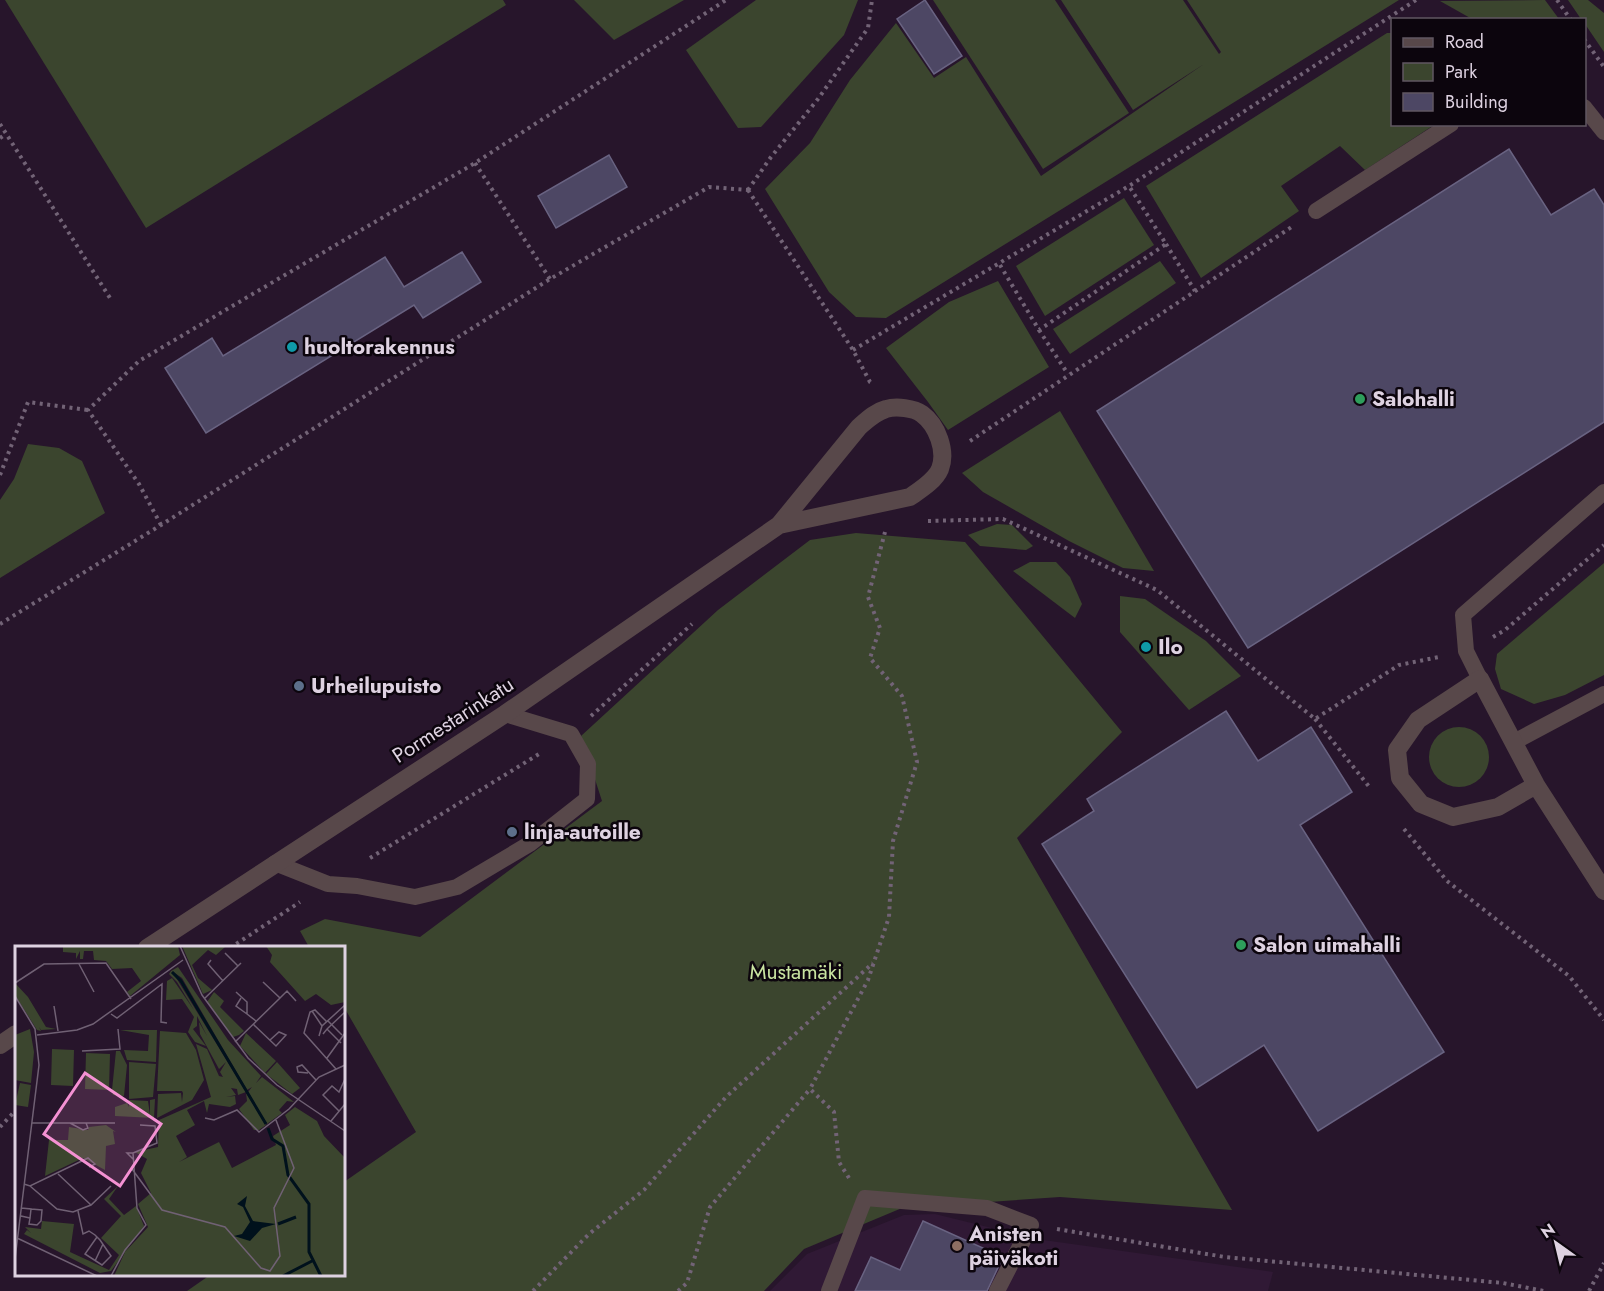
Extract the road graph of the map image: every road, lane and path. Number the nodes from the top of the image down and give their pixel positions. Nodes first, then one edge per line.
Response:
1 (726, 0) edge
2 (872, 0) edge
3 (1416, 0) edge
4 (1557, 0) edge
5 (1570, 18) edge
6 (1586, 42) edge
7 (1604, 67) edge
8 (1586, 110) edge
9 (0, 124) edge
10 (1448, 126) edge
11 (1604, 132) edge
12 (6, 134) junction
13 (0, 138) edge
14 (475, 164) junction
15 (1130, 186) junction
16 (748, 190) junction
17 (1316, 211) joint
18 (1166, 244) junction
19 (1000, 264) junction
20 (549, 279) junction
21 (1195, 291) junction
22 (110, 298) dead end
23 (1039, 330) junction
24 (853, 350) junction
25 (1068, 374) junction
26 (876, 384) dead end
27 (88, 410) junction
28 (969, 441) dead end
29 (0, 474) edge
30 (1604, 492) edge
31 (922, 521) dead end
32 (888, 522) dead end
33 (161, 525) junction
34 (779, 525) junction
35 (1604, 544) edge
36 (693, 622) dead end
37 (0, 624) edge
38 (1466, 651) junction
39 (1480, 679) junction
40 (1604, 694) edge
41 (505, 714) junction
42 (1315, 719) junction
43 (571, 734) junction
44 (1514, 742) junction
45 (1536, 785) junction
46 (1374, 791) dead end
47 (1403, 827) dead end
48 (275, 863) junction
49 (328, 884) junction
50 (1604, 891) edge
51 (150, 946) edge
52 (233, 946) edge
53 (874, 963) junction
54 (1604, 1020) edge
55 (15, 1035) edge
56 (0, 1046) edge
57 (810, 1089) junction
58 (15, 1111) edge
59 (0, 1127) edge
60 (865, 1198) junction
61 (1030, 1225) junction
62 (1604, 1263) edge
63 (1503, 1284) junction
64 (533, 1291) edge
65 (678, 1291) edge
66 (829, 1291) edge
67 (997, 1291) edge
68 (1501, 1291) edge
69 (1544, 1291) edge
70 (1589, 1291) edge

1 - 14 path
2 - 16 path
3 - 15 path
4 - 5 path
6 - 7 path
8 - 11 lane
9 - 12 path
10 - 17 lane
12 - 13 path
12 - 22 path
14 - 20 path
14 - 27 path
15 - 18 path
15 - 19 path
16 - 20 path
16 - 24 path
17 - 21 path
18 - 21 path
18 - 23 path
19 - 23 path
19 - 24 path
20 - 33 path
21 - 25 path
23 - 25 path
24 - 26 path
25 - 28 path
27 - 29 path
27 - 33 path
30 - 38 lane
31 - 42 path
32 - 53 path
33 - 37 path
34 - 34 street, Pormestarinkatu
34 - 41 street, Pormestarinkatu
35 - 38 path
36 - 43 path
38 - 39 lane
38 - 42 path
39 - 44 street
39 - 45 street
40 - 44 lane
41 - 43 lane
41 - 48 street, Pormestarinkatu
42 - 46 path
43 - 49 path
43 - 49 lane
44 - 45 street
45 - 50 street
47 - 54 path
48 - 49 lane
48 - 51 street, Pormestarinkatu
49 - 52 path
53 - 57 path
53 - 64 path
55 - 56 street
57 - 60 path
57 - 65 path
58 - 59 path
60 - 61 lane
60 - 66 lane
61 - 63 path
61 - 67 lane
62 - 70 path
63 - 68 path
63 - 69 path

